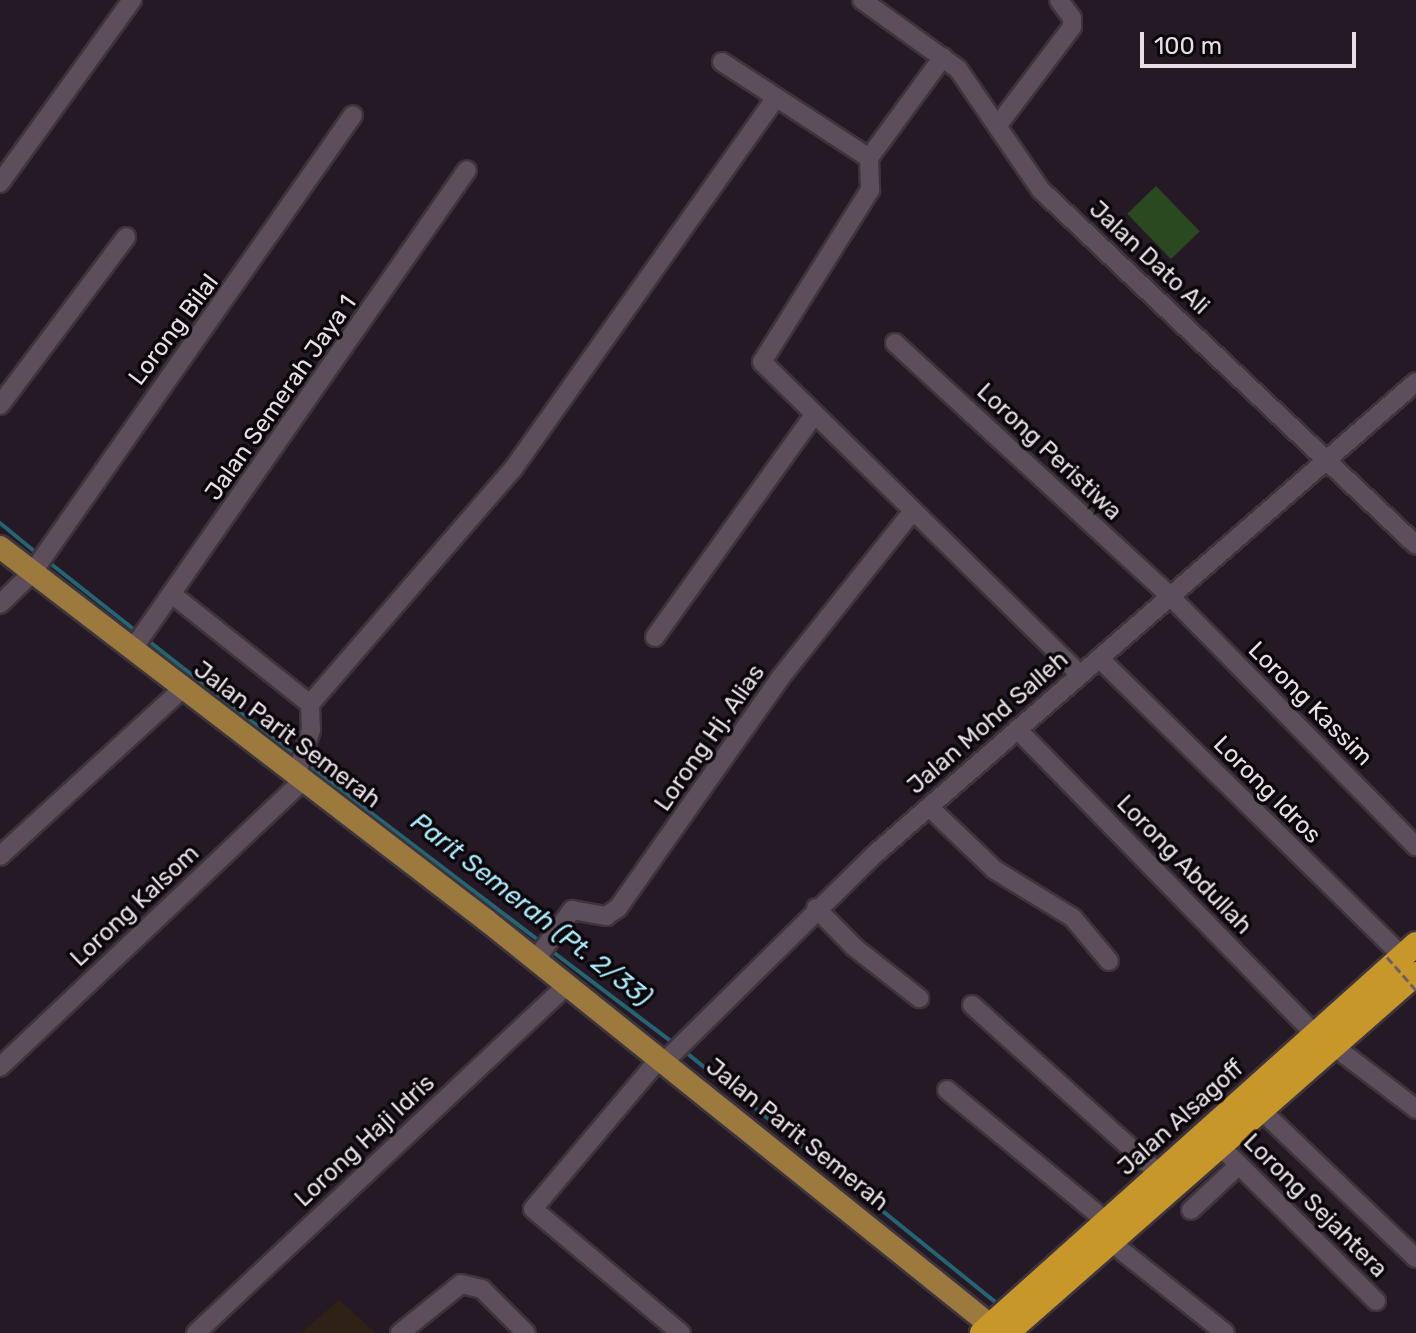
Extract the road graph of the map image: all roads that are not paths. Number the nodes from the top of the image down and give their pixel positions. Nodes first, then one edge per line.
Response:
1 (132, 0) edge
2 (1059, 0) edge
3 (871, 3) edge
4 (943, 57) junction
5 (722, 62) dead end
6 (776, 98) junction
7 (353, 115) dead end
8 (998, 125) junction
9 (869, 158) junction
10 (467, 170) dead end
11 (0, 183) edge
12 (126, 237) dead end
13 (895, 343) dead end
14 (1416, 382) edge
15 (0, 405) edge
16 (814, 415) junction
17 (1327, 459) junction
18 (913, 511) junction
19 (1416, 545) edge
20 (0, 547) edge
21 (34, 571) junction
22 (173, 595) junction
23 (1170, 596) junction
24 (0, 604) edge
25 (655, 637) dead end
26 (134, 647) junction
27 (1099, 658) junction
28 (1080, 674) junction
29 (182, 689) junction
30 (310, 704) junction
31 (1017, 729) junction
32 (299, 778) junction
33 (929, 807) junction
34 (1416, 846) edge
35 (0, 856) edge
36 (816, 908) junction
37 (539, 953) junction
38 (1405, 958) edge
39 (1109, 961) dead end
40 (568, 984) junction
41 (919, 998) dead end
42 (972, 1005) dead end
43 (1325, 1040) junction
44 (666, 1057) junction
45 (0, 1067) edge
46 (947, 1090) dead end
47 (1416, 1109) edge
48 (1262, 1111) junction
49 (1220, 1146) junction
50 (1239, 1165) junction
51 (1161, 1175) junction
52 (1191, 1210) dead end
53 (1110, 1232) junction
54 (1416, 1258) edge
55 (1376, 1301) dead end
56 (998, 1329) edge
57 (196, 1333) edge
58 (400, 1333) edge
59 (526, 1333) edge
60 (681, 1333) edge
61 (1225, 1333) edge

1 - 11 street
2 - 8 street
3 - 4 street, Jalan Dato Ali
4 - 8 street, Jalan Dato Ali
4 - 9 street
5 - 6 street
6 - 9 street
6 - 30 street
7 - 21 street, Lorong Bilal
8 - 17 street, Jalan Dato Ali
9 - 16 street
10 - 22 street, Jalan Semerah Jaya 1
12 - 15 street
13 - 23 street, Lorong Peristiwa
14 - 17 street, Jalan Mohd Salleh
16 - 18 street
16 - 25 street
17 - 19 street, Jalan Dato Ali
17 - 23 street, Jalan Mohd Salleh
18 - 28 street
18 - 37 street, Lorong Hj. Alias
20 - 21 main road, Jalan Parit Semerah
21 - 24 street, Lorong Bilal
21 - 26 main road, Jalan Parit Semerah
22 - 26 street, Jalan Semerah Jaya 1
22 - 30 street
23 - 27 street, Jalan Mohd Salleh
23 - 34 street, Lorong Kassim
26 - 29 main road, Jalan Parit Semerah
27 - 28 street, Jalan Mohd Salleh
27 - 38 street, Lorong Idros
28 - 31 street, Jalan Mohd Salleh
29 - 32 main road, Jalan Parit Semerah
29 - 35 street
30 - 32 street
31 - 33 street, Jalan Mohd Salleh
31 - 43 street, Lorong Abdullah
32 - 37 main road, Jalan Parit Semerah
32 - 45 street, Lorong Kalsom
33 - 36 street, Jalan Mohd Salleh
33 - 39 street
36 - 41 street
36 - 44 street, Jalan Mohd Salleh
37 - 40 main road, Jalan Parit Semerah
38 - 43 highway, Jalan Alsagoff
40 - 44 main road, Jalan Parit Semerah
40 - 57 street, Lorong Haji Idris
42 - 51 street
43 - 47 street, Lorong Abdullah
43 - 48 highway, Jalan Alsagoff
43 - 51 highway, Jalan Alsagoff
44 - 56 main road, Jalan Parit Semerah
44 - 60 street, Jalan Mohd Salleh
46 - 53 street
48 - 49 highway, Jalan Alsagoff
48 - 54 street
49 - 50 street, Lorong Sejahtera
49 - 53 highway, Jalan Alsagoff
50 - 52 street
50 - 55 street, Lorong Sejahtera
51 - 53 highway, Jalan Alsagoff
53 - 56 highway, Jalan Alsagoff
53 - 61 street
58 - 59 street

